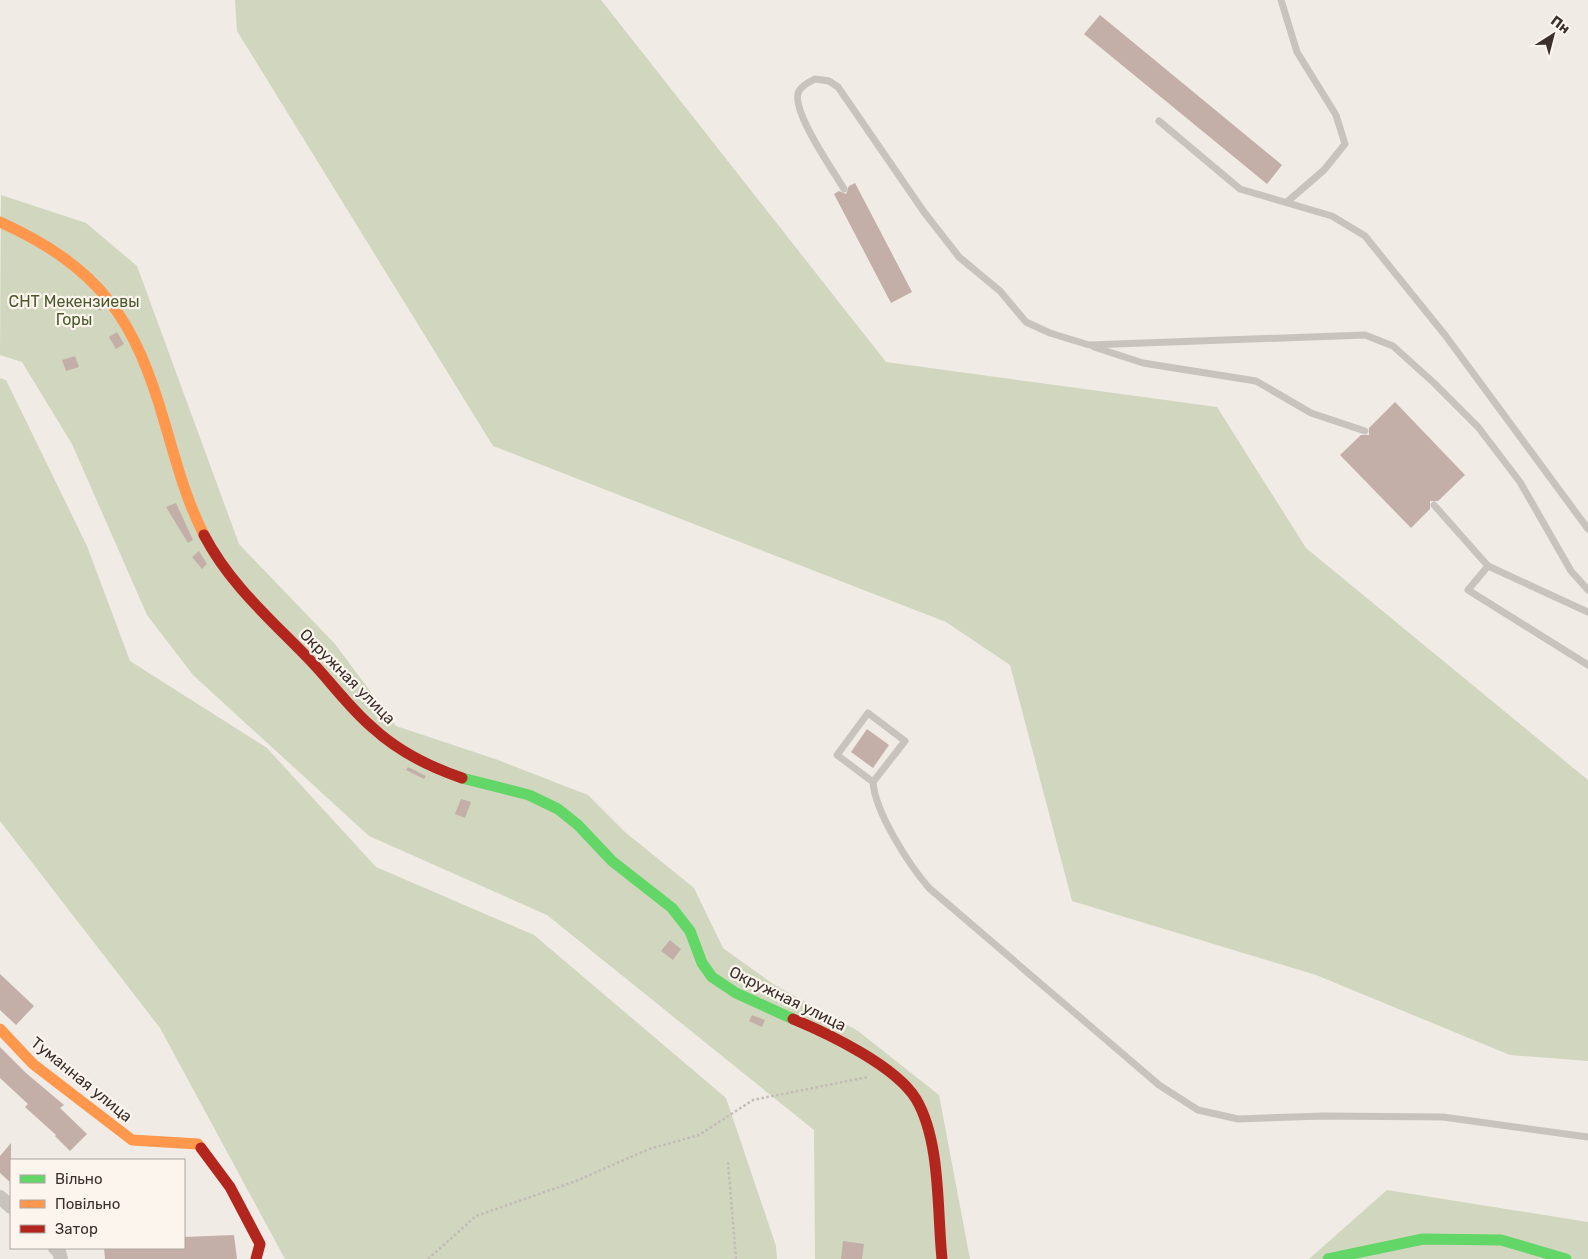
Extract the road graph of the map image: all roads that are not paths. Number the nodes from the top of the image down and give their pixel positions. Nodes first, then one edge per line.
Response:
1 (1281, 0) edge
2 (1159, 121) dead end
3 (844, 189) dead end
4 (1287, 202) junction
5 (0, 222) edge
6 (1089, 345) junction
7 (1365, 431) dead end
8 (1434, 505) dead end
9 (1588, 529) edge
10 (1488, 566) junction
11 (1588, 590) edge
12 (1588, 612) edge
13 (1588, 665) edge
14 (873, 782) junction
15 (0, 1029) edge
16 (1588, 1137) edge
17 (0, 1197) edge
18 (10, 1206) edge
19 (256, 1259) edge
20 (942, 1259) edge
21 (1328, 1259) edge
22 (1566, 1259) edge

1 - 4 lane
2 - 4 lane
3 - 6 lane
4 - 9 lane
5 - 20 street, Окружная улица
6 - 7 lane
6 - 11 lane
8 - 10 lane
10 - 12 lane
10 - 13 lane
14 - 14 lane
14 - 16 lane
15 - 19 street, Туманная улица
17 - 18 street
21 - 22 street

